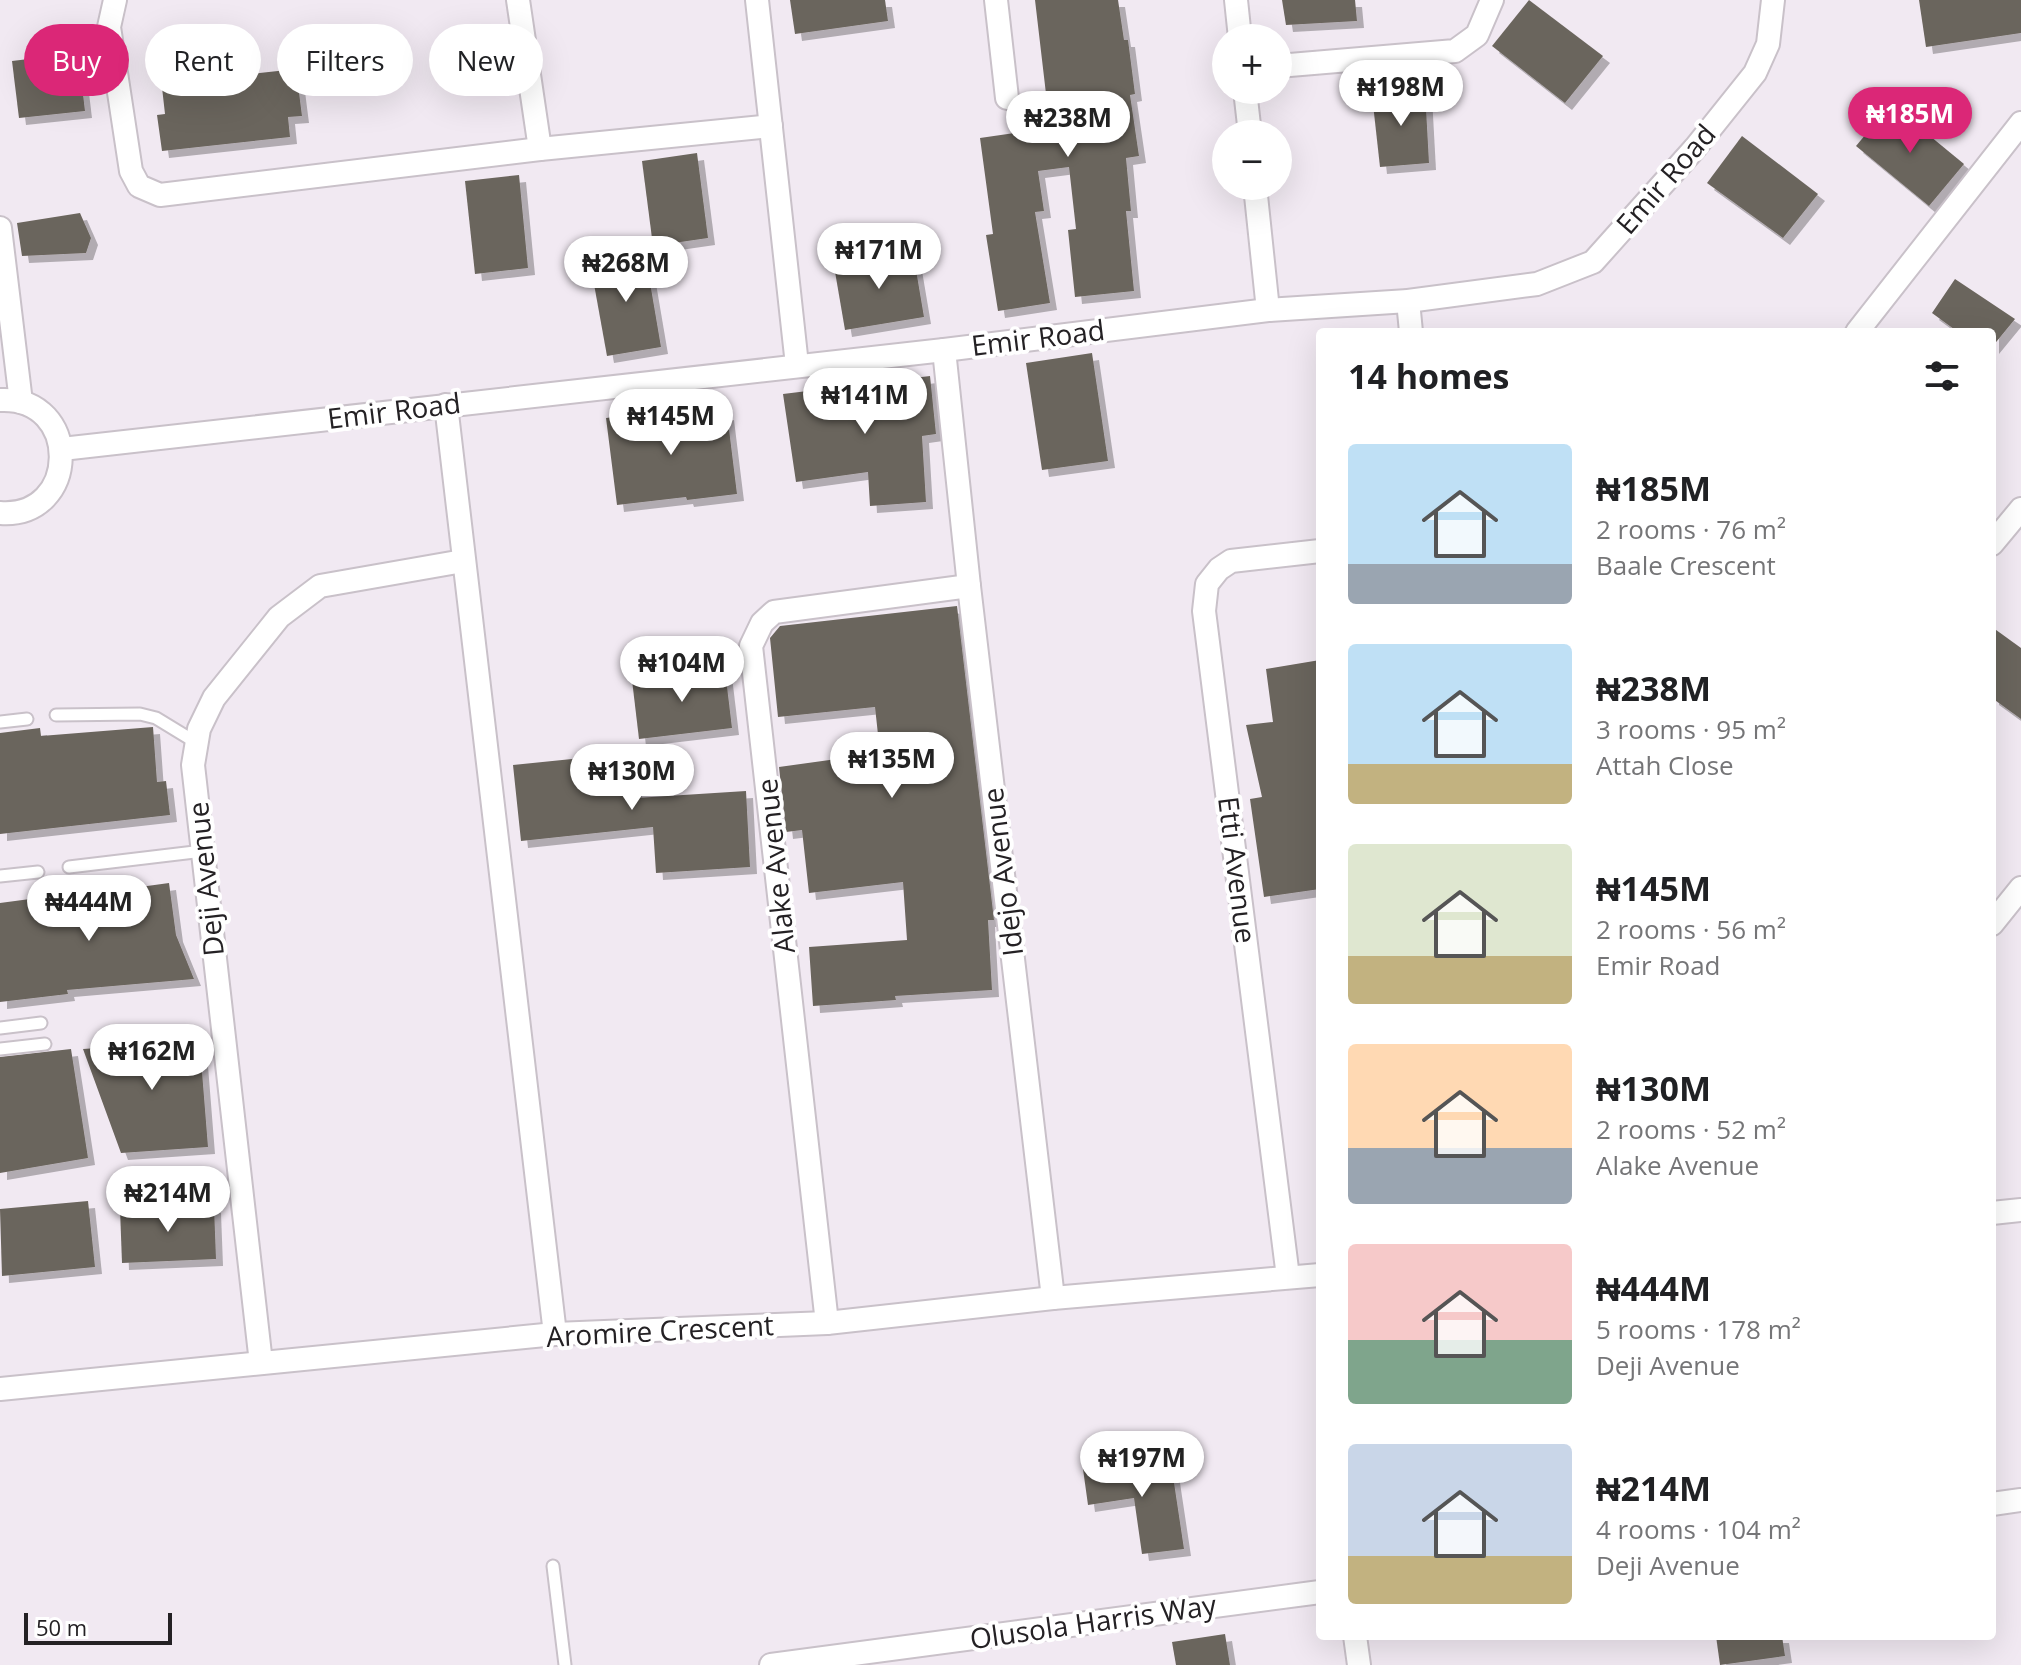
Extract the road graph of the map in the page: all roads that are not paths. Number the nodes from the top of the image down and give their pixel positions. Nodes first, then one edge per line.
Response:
1 (115, 0) edge
2 (518, 0) edge
3 (757, 0) edge
4 (996, 0) edge
5 (1236, 0) edge
6 (1492, 0) edge
7 (1773, 0) edge
8 (1239, 24) edge
9 (1292, 65) edge
10 (1007, 98) dead end
11 (2021, 123) edge
12 (771, 126) junction
13 (540, 149) junction
14 (1256, 200) edge
15 (0, 228) edge
16 (1408, 301) junction
17 (1268, 310) junction
18 (1411, 328) edge
19 (1860, 328) edge
20 (944, 350) junction
21 (797, 365) junction
22 (10, 401) edge
23 (446, 405) junction
24 (62, 449) junction
25 (2021, 509) edge
26 (0, 513) edge
27 (1996, 539) edge
28 (1316, 551) edge
29 (463, 561) junction
30 (969, 586) junction
31 (56, 715) dead end
32 (27, 719) dead end
33 (0, 722) edge
34 (197, 743) junction
35 (203, 851) junction
36 (69, 867) dead end
37 (38, 872) dead end
38 (0, 876) edge
39 (2021, 888) edge
40 (1996, 919) edge
41 (41, 1023) dead end
42 (0, 1028) edge
43 (45, 1044) dead end
44 (0, 1049) edge
45 (2021, 1210) edge
46 (1996, 1213) edge
47 (1316, 1275) edge
48 (1288, 1277) junction
49 (1053, 1298) junction
50 (827, 1323) junction
51 (555, 1334) junction
52 (261, 1363) junction
53 (0, 1389) edge
54 (2021, 1500) edge
55 (1996, 1503) edge
56 (553, 1566) dead end
57 (1316, 1593) edge
58 (1356, 1640) edge
59 (565, 1665) edge
60 (771, 1665) edge
61 (1359, 1665) edge

1 - 13 street
2 - 13 street
3 - 12 street
4 - 10 street
5 - 8 street
6 - 9 street
7 - 16 street, Emir Road
11 - 19 street
12 - 13 street
12 - 21 street
14 - 17 street
15 - 22 street
16 - 17 street, Emir Road
16 - 18 street
17 - 20 street, Emir Road
20 - 21 street, Emir Road
20 - 30 street, Idejo Avenue
21 - 23 street, Emir Road
22 - 24 street
23 - 24 street, Emir Road
23 - 29 street
24 - 26 street
25 - 27 street
28 - 48 street, Etti Avenue
29 - 34 street, Deji Avenue
29 - 51 street
30 - 49 street, Idejo Avenue
30 - 50 street, Alake Avenue
31 - 34 lane
32 - 33 lane
34 - 35 street, Deji Avenue
35 - 36 lane
35 - 52 street, Deji Avenue
37 - 38 lane
39 - 40 street
41 - 42 lane
43 - 44 lane
45 - 46 street
47 - 48 street, Aromire Crescent
48 - 49 street, Aromire Crescent
49 - 50 street, Aromire Crescent
50 - 51 street, Aromire Crescent
51 - 52 street, Aromire Crescent
52 - 53 street, Aromire Crescent
54 - 55 street
56 - 59 lane
57 - 60 street, Olusola Harris Way
58 - 61 street

